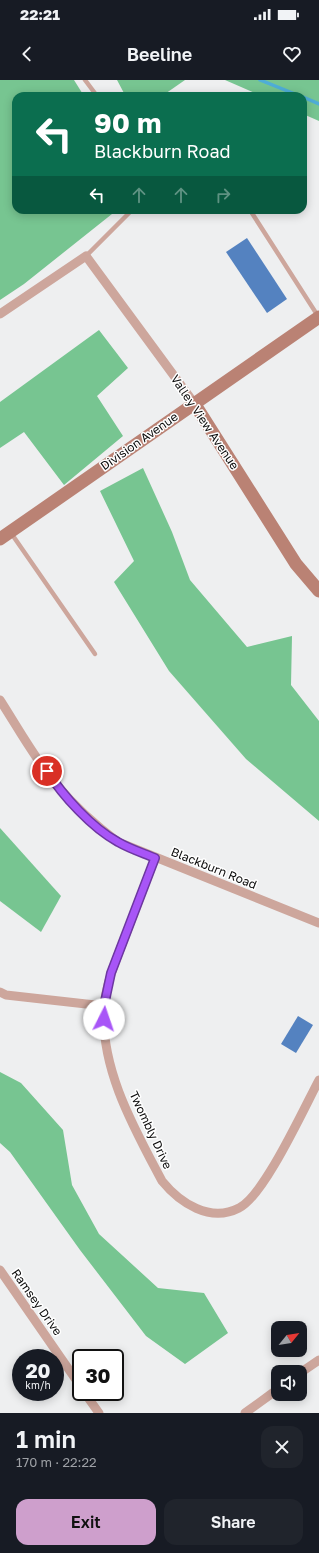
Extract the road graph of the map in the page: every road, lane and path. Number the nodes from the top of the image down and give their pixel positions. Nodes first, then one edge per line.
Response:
1 (86, 80) edge
2 (94, 92) edge
3 (128, 214) edge
4 (253, 214) edge
5 (86, 256) junction
6 (0, 314) edge
7 (319, 317) edge
8 (194, 402) junction
9 (5, 536) edge
10 (319, 591) edge
11 (95, 654) dead end
12 (0, 700) edge
13 (155, 858) junction
14 (319, 923) edge
15 (0, 992) edge
16 (104, 1006) junction
17 (319, 1080) edge
18 (0, 1270) edge
19 (319, 1360) edge
20 (307, 1368) edge
21 (72, 1374) edge
22 (271, 1394) edge
23 (90, 1401) edge
24 (99, 1413) edge
25 (245, 1413) edge

1 - 2 lane
3 - 5 lane
4 - 7 lane
5 - 6 street
5 - 8 street, Valley View Avenue
7 - 8 street, Division Avenue
8 - 9 street, Division Avenue
8 - 10 street, Valley View Avenue
9 - 11 lane
12 - 13 street, Blackburn Road
13 - 14 street, Blackburn Road
13 - 16 street, Twombly Drive
15 - 16 street
16 - 17 street, Twombly Drive
18 - 21 street, Ramsey Drive
19 - 20 street
22 - 25 street
23 - 24 street

